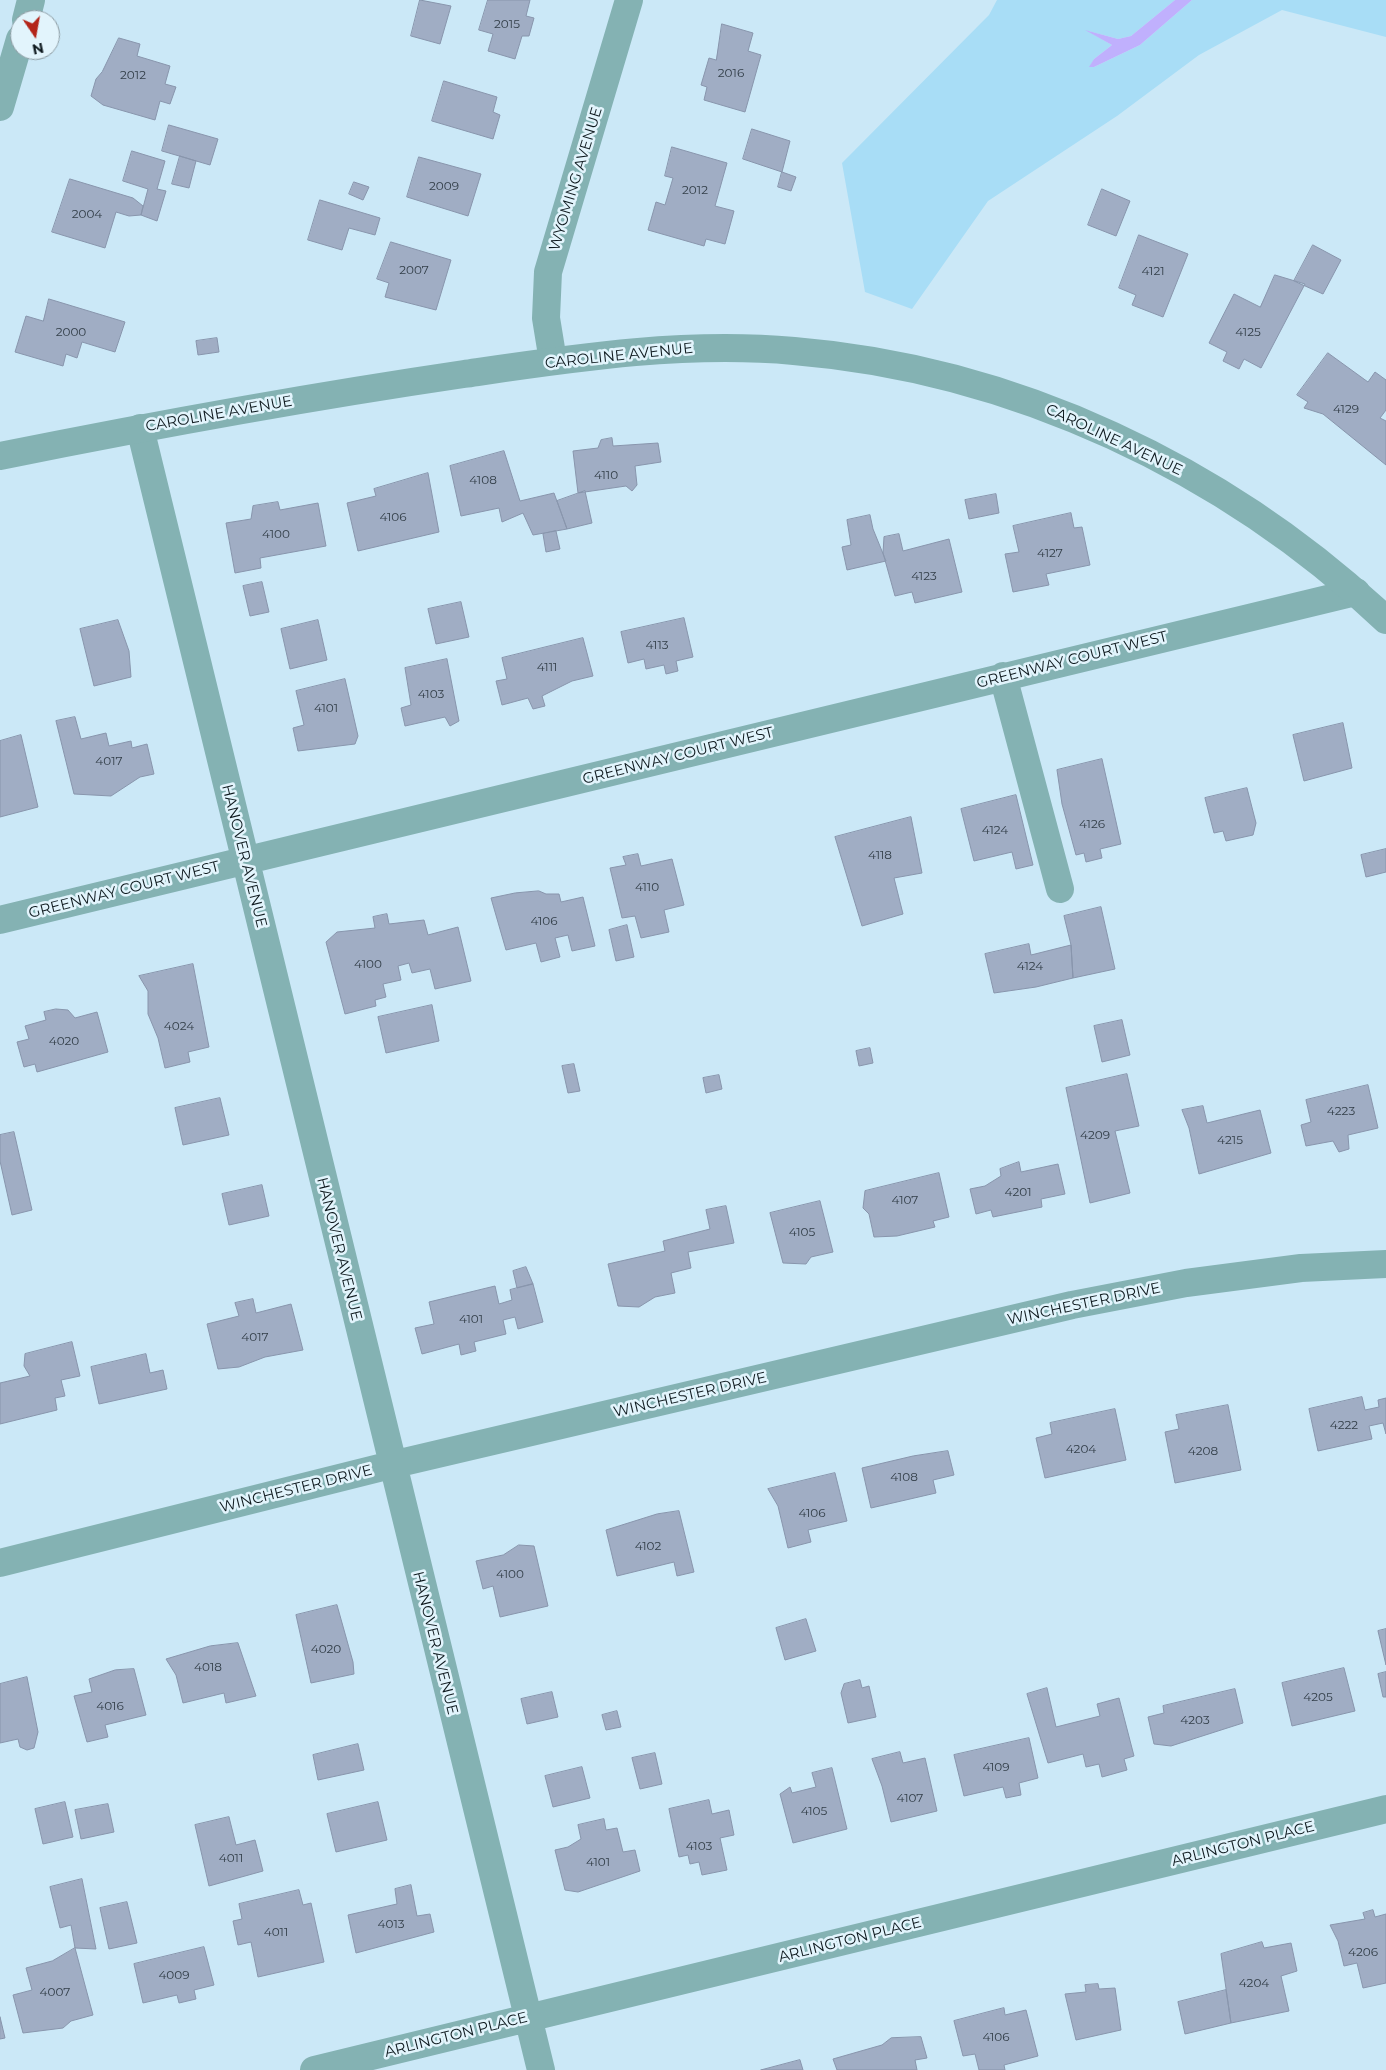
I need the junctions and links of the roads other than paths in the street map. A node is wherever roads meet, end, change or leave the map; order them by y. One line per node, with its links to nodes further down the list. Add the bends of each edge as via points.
1 (629, 0): 4 (street, WYOMING AVENUE, via 548,272 546,318)
2 (14, 60): 3 (street)
3 (0, 107)
4 (553, 361): 5 (street, CAROLINE AVENUE, via 362,389); 7 (street, CAROLINE AVENUE, via 706,347 794,350 881,362 950,377 1018,397 1084,422 1181,470 1260,518)
5 (140, 428): 6 (street, CAROLINE AVENUE); 10 (street, HANOVER AVENUE)
6 (0, 456)
7 (1356, 592): 8 (street, CAROLINE AVENUE); 9 (street, GREENWAY COURT WEST)
8 (1386, 620)
9 (1003, 676): 10 (street, GREENWAY COURT WEST); 11 (street)
10 (245, 861): 12 (street, GREENWAY COURT WEST); 14 (street, HANOVER AVENUE)
11 (1060, 889)
12 (0, 920)
13 (1386, 1264): 14 (street, WINCHESTER DRIVE, via 1301,1268 1186,1282 1072,1305)
14 (391, 1465): 15 (street, WINCHESTER DRIVE); 17 (street, HANOVER AVENUE)
15 (0, 1563)
16 (1386, 1810): 17 (street, ARLINGTON PLACE)
17 (528, 2018): 18 (street, ARLINGTON PLACE); 19 (street, HANOVER AVENUE)
18 (314, 2070)
19 (541, 2070)

